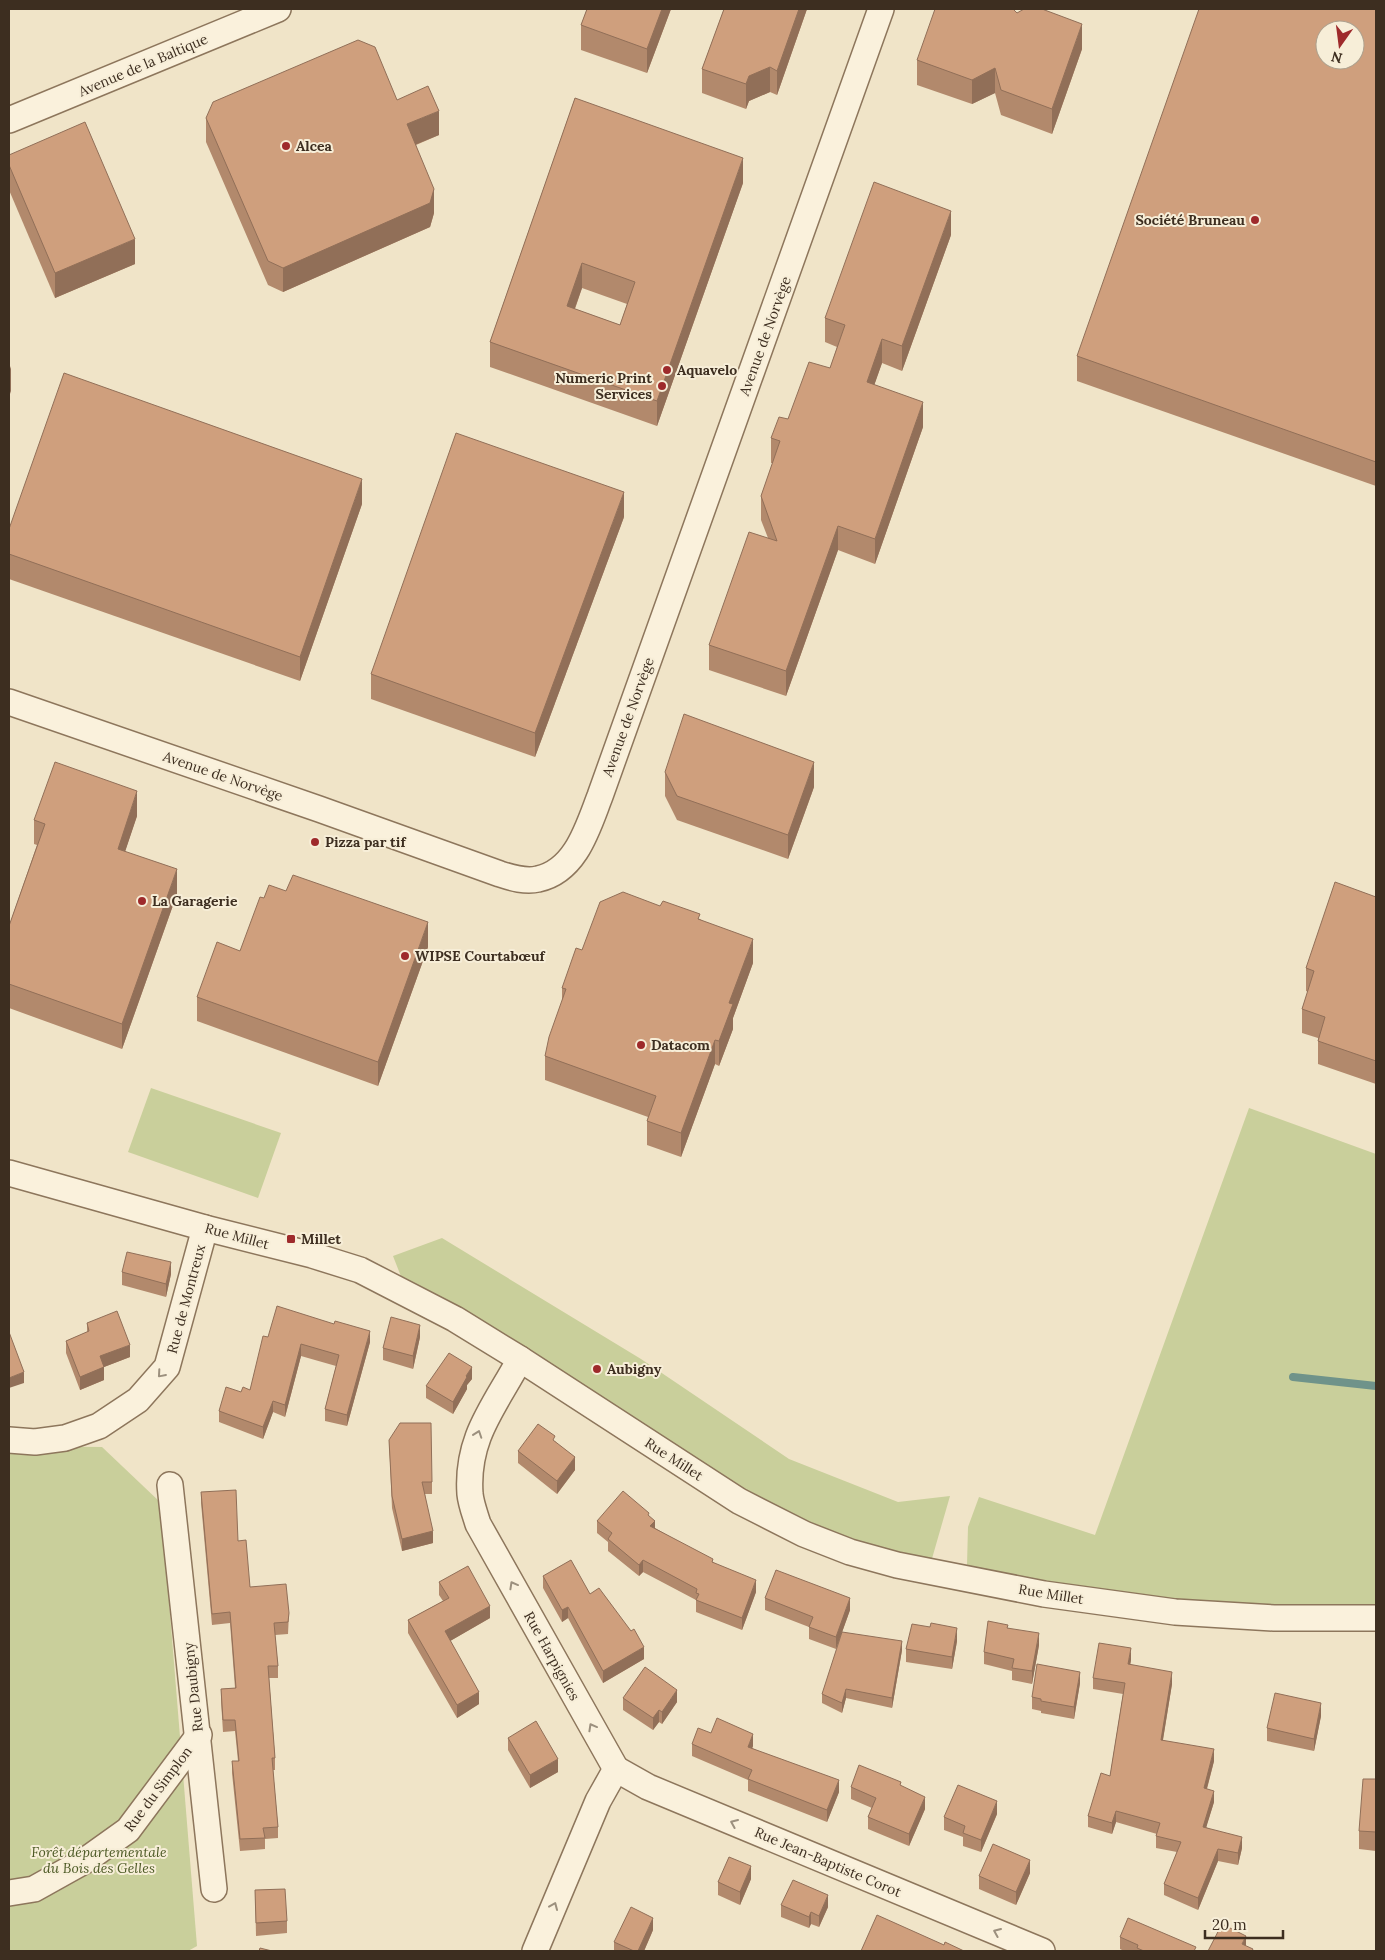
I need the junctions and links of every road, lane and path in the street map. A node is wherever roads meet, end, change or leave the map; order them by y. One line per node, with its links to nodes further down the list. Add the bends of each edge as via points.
1 (278, 9): 3 (street, Avenue de la Baltique)
2 (881, 9): 4 (street, Avenue de Norvège, via 600,796 585,836 568,862 540,879 516,879)
3 (9, 120)
4 (9, 702)
5 (9, 1173): 6 (street, Rue Millet)
6 (205, 1228): 7 (street, Rue Millet, via 360,1270 454,1319); 8 (street, Rue de Montreux, one-way to 8, via 167,1366 138,1400 99,1426 65,1438 34,1442)
7 (520, 1359): 10 (street, Rue Millet, via 739,1500 804,1534 850,1552 897,1565 1044,1594 1175,1612 1274,1618); 12 (street, Rue Harpignies, one-way to 7, via 478,1524 470,1496 471,1464 481,1426)
8 (9, 1440)
9 (170, 1486): 11 (street, Rue Daubigny)
10 (1376, 1618)
11 (198, 1735): 13 (street, Rue Daubigny); 14 (street, Rue du Simplon, via 128,1830 86,1860 34,1889)
12 (616, 1769): 15 (street, one-way to 12, via 598,1802); 16 (street, Rue Jean-Baptiste Corot, one-way to 12, via 648,1787)
13 (214, 1888)
14 (9, 1893)
15 (535, 1951)
16 (1042, 1951)

